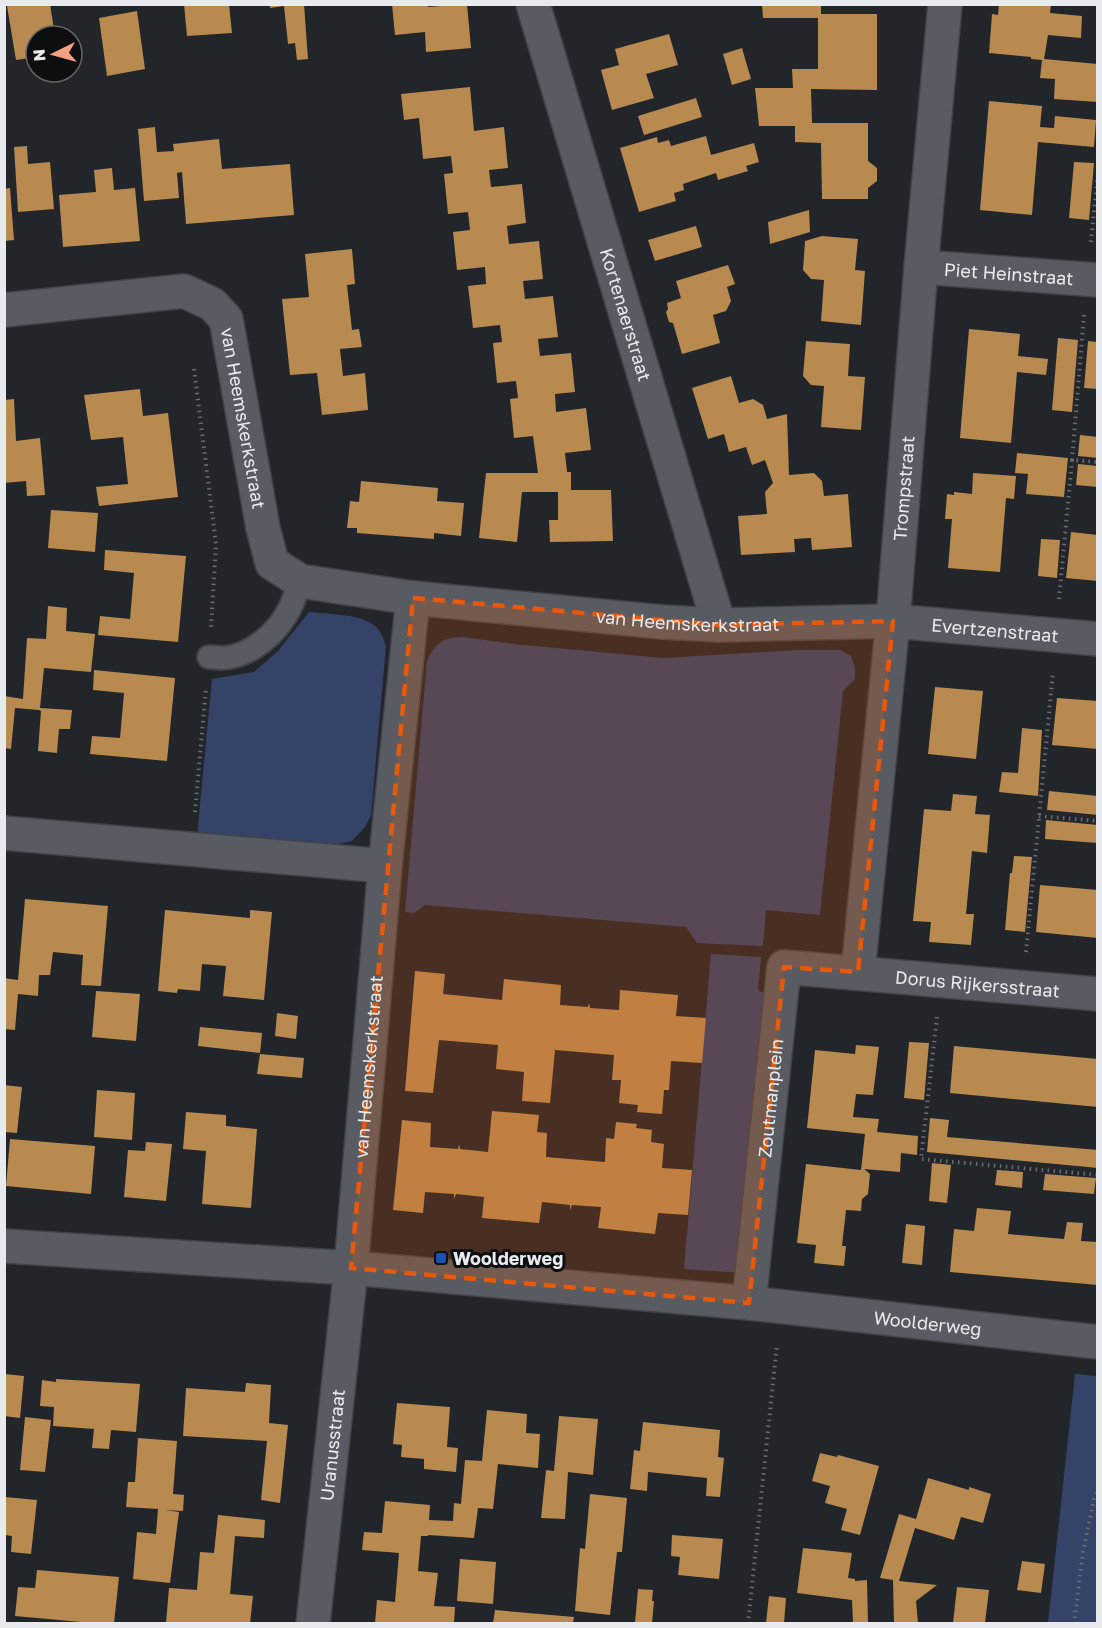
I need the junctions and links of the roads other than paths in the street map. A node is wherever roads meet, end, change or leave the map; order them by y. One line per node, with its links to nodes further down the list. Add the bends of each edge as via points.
1 (533, 4): 9 (street, Kortenaerstraat)
2 (945, 4): 3 (street, Trompstraat)
3 (921, 267): 4 (street, Piet Heinstraat); 8 (street, Trompstraat)
4 (1093, 280)
5 (4, 310): 6 (street, van Heemskerkstraat, via 184,291 212,304 226,319 272,563)
6 (300, 581): 7 (street, van Heemskerkstraat); 11 (lane, via 290,609 272,634 241,654)
7 (414, 598): 9 (street, van Heemskerkstraat); 13 (street, van Heemskerkstraat)
8 (892, 621): 9 (street, van Heemskerkstraat); 10 (street, Evertzenstraat); 14 (street, Trompstraat)
9 (718, 625)
10 (1098, 639)
11 (209, 657)
12 (4, 833): 13 (street)
13 (385, 866): 17 (street, van Heemskerkstraat)
14 (858, 972): 15 (street, Dorus Rijkersstraat); 18 (street, Zoutmanplein, via 784,967)
15 (1098, 994)
16 (4, 1246): 17 (street, Woolderweg)
17 (351, 1268): 18 (street, Woolderweg); 20 (street, Uranusstraat)
18 (748, 1303): 19 (street, Woolderweg)
19 (1098, 1342)
20 (313, 1623)

